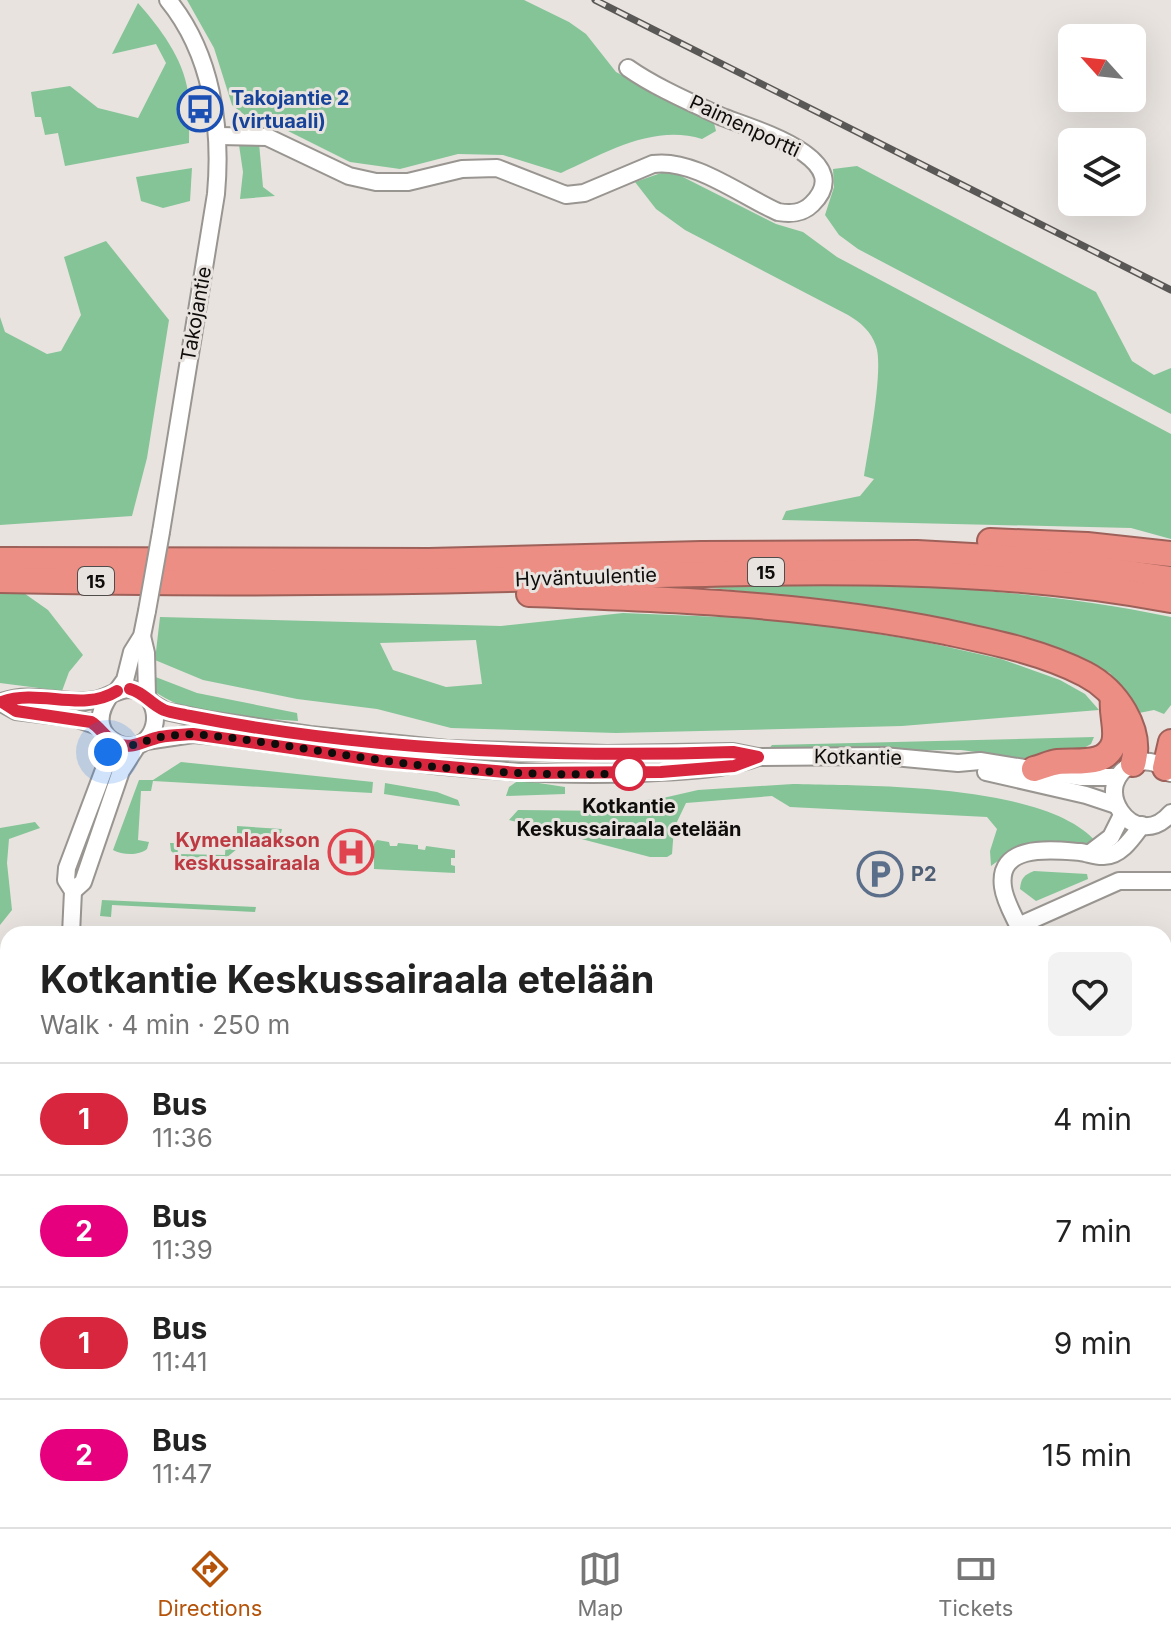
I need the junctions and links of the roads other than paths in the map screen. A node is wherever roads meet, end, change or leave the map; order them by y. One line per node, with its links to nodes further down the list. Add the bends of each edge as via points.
1 (168, 0): 3 (street, Takojantie, via 199,56)
2 (628, 68): 3 (street, Paimenportti, via 809,157 823,181 814,203 804,211 778,212 689,168 665,162 575,195 488,167 408,182 376,182 349,176 267,137)
3 (219, 136): 11 (street, Takojantie, bridge, via 216,194)
4 (827, 552): 5 (highway, via 969,540); 6 (highway, Hyväntuulentie / 15, via 429,561); 7 (highway, Hyväntuulentie / 15, via 969,554)
5 (1171, 554)
6 (0, 560)
7 (1171, 579)
8 (0, 580): 9 (highway, Hyväntuulentie / 15)
9 (359, 582): 10 (highway, Hyväntuulentie / 15, via 856,571 1026,579); 13 (highway, via 668,598 874,619 1005,645 1078,671)
10 (1171, 600)
11 (142, 636): 12 (street, Takojantie, via 125,680); 14 (street, Takojantie)
12 (113, 693): 14 (street, via 130,689); 15 (street, via 94,700 18,696); 16 (street, via 102,707)
13 (1114, 697): 21 (highway, via 1114,743 1108,753 1097,760); 22 (highway, via 1132,728 1136,754)
14 (150, 700): 18 (street, via 154,728); 19 (street, Kotkantie, via 165,711 209,720 394,744 521,753 733,752)
15 (1, 702): 16 (street, via 16,711 75,718)
16 (104, 732): 18 (street, via 116,744); 29 (street, via 105,767 67,868)
17 (1171, 742): 23 (highway)
18 (141, 743): 19 (street, Kotkantie, via 193,734 382,761 517,773 661,772 734,766); 29 (street, via 121,771 83,882)
19 (758, 757): 20 (street, Kotkantie, via 883,756)
20 (958, 763): 21 (street, Kotkantie); 24 (street, Kotkantie, via 1086,795)
21 (1034, 769): 22 (street, Kotkantie, via 1081,777)
22 (1126, 770): 23 (street, Kotkantie, via 1150,761); 24 (street, via 1114,796)
23 (1168, 771)
24 (1119, 810): 26 (street, Kotkantie); 27 (street, via 1111,837)
25 (1170, 816): 26 (street)
26 (1142, 825): 27 (street, via 1115,854)
27 (1090, 853): 31 (street, via 1038,849 1007,865 1003,891)
28 (1171, 881): 32 (street, via 1119,881)
29 (73, 891): 30 (street)
30 (71, 926)
31 (1018, 926)
32 (1028, 926)

